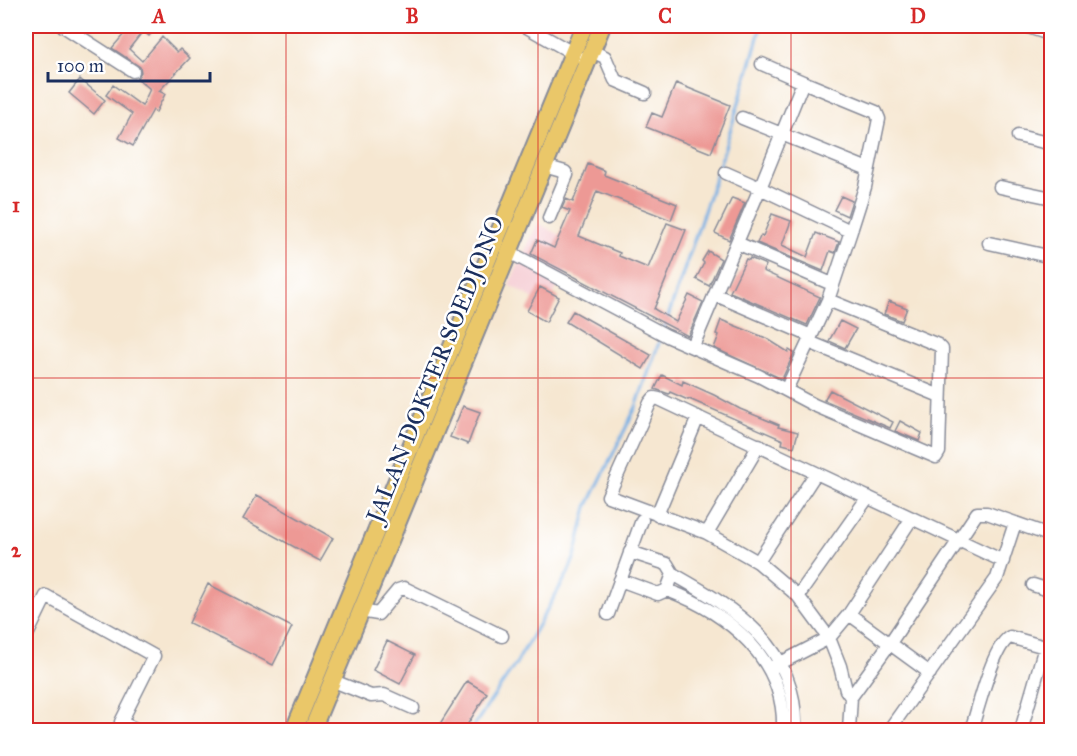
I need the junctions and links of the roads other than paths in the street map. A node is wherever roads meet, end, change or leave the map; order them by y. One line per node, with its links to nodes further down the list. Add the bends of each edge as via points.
1 (63, 26): 10 (street)
2 (525, 26): 7 (street)
3 (584, 26): 7 (highway, JALAN DOKTER SOEDJONO)
4 (602, 26): 8 (highway, JALAN DOKTER SOEDJONO)
5 (1025, 26): 6 (street)
6 (1052, 35)
7 (569, 51): 8 (street); 36 (highway, JALAN DOKTER SOEDJONO)
8 (589, 56): 12 (street, via 605,57 615,80); 17 (highway, JALAN DOKTER SOEDJONO)
9 (762, 64): 11 (street)
10 (133, 71)
11 (802, 82): 14 (street); 18 (street, via 876,112 879,118)
12 (645, 93)
13 (742, 118): 14 (street)
14 (782, 135): 18 (street); 20 (street)
15 (1018, 136): 16 (street)
16 (1052, 144)
17 (544, 166): 23 (street, via 567,175); 27 (highway, JALAN DOKTER SOEDJONO)
18 (868, 169): 24 (street)
19 (726, 173): 20 (street)
20 (760, 188): 24 (street); 25 (street)
21 (1000, 188): 22 (street)
22 (1052, 198)
23 (549, 218)
24 (850, 231): 29 (street)
25 (737, 243): 29 (street); 30 (street)
26 (989, 243): 28 (street)
27 (509, 252): 33 (street); 36 (highway, JALAN DOKTER SOEDJONO)
28 (1052, 256)
29 (832, 284): 31 (street)
30 (716, 295): 32 (street); 33 (street)
31 (828, 300): 32 (street); 35 (street, via 938,345 942,351)
32 (810, 339): 34 (street); 35 (street)
33 (693, 346): 34 (street)
34 (786, 390): 35 (street, via 935,457 939,452)
35 (940, 396)
36 (435, 410): 38 (highway, JALAN DOKTER SOEDJONO)
37 (698, 417): 39 (street); 42 (street); 42 (street, via 654,398 609,492 611,498)
38 (425, 435): 58 (highway, JALAN DOKTER SOEDJONO); 69 (highway, JALAN DOKTER SOEDJONO)
39 (759, 445): 40 (street); 46 (street)
40 (816, 473): 41 (street); 51 (street)
41 (868, 497): 43 (street); 57 (street)
42 (657, 515): 46 (street)
43 (912, 518): 48 (street); 60 (street)
44 (642, 520): 49 (street)
45 (1015, 523): 47 (street); 48 (street, via 977,513); 50 (street)
46 (707, 533): 51 (street)
47 (1052, 536)
48 (957, 540): 50 (street); 64 (street)
49 (630, 552): 52 (street, via 667,564); 53 (street)
50 (1003, 561): 68 (street, via 997,578)
51 (758, 562): 57 (street)
52 (673, 574): 55 (street); 66 (street, via 728,606 753,627)
53 (620, 580): 55 (street, via 658,594); 59 (street)
54 (1033, 585): 56 (street)
55 (668, 590): 67 (street, via 722,617 746,637)
56 (1052, 591)
57 (798, 596): 63 (street)
58 (360, 611): 61 (street, via 378,614 404,588); 69 (highway, JALAN DOKTER SOEDJONO)
59 (608, 614)
60 (849, 614): 63 (street); 64 (street)
61 (502, 636)
62 (26, 637): 72 (street, via 46,596 154,656)
63 (829, 638): 66 (street); 70 (street)
64 (890, 644): 68 (street); 70 (street)
65 (1048, 648): 80 (street, via 1006,638 997,650); 81 (street)
66 (781, 663): 67 (street); 77 (street, via 790,689)
67 (769, 669): 76 (street, via 778,693)
68 (930, 673): 79 (street)
69 (324, 679): 71 (street, via 371,696 384,695); 74 (highway, JALAN DOKTER SOEDJONO); 75 (highway, JALAN DOKTER SOEDJONO)
70 (851, 697): 78 (street)
71 (413, 708)
72 (119, 726): 73 (street)
73 (137, 730)
74 (294, 730)
75 (312, 730)
76 (783, 730)
77 (795, 730)
78 (849, 730)
79 (888, 730)
80 (971, 730)
81 (1021, 730)

